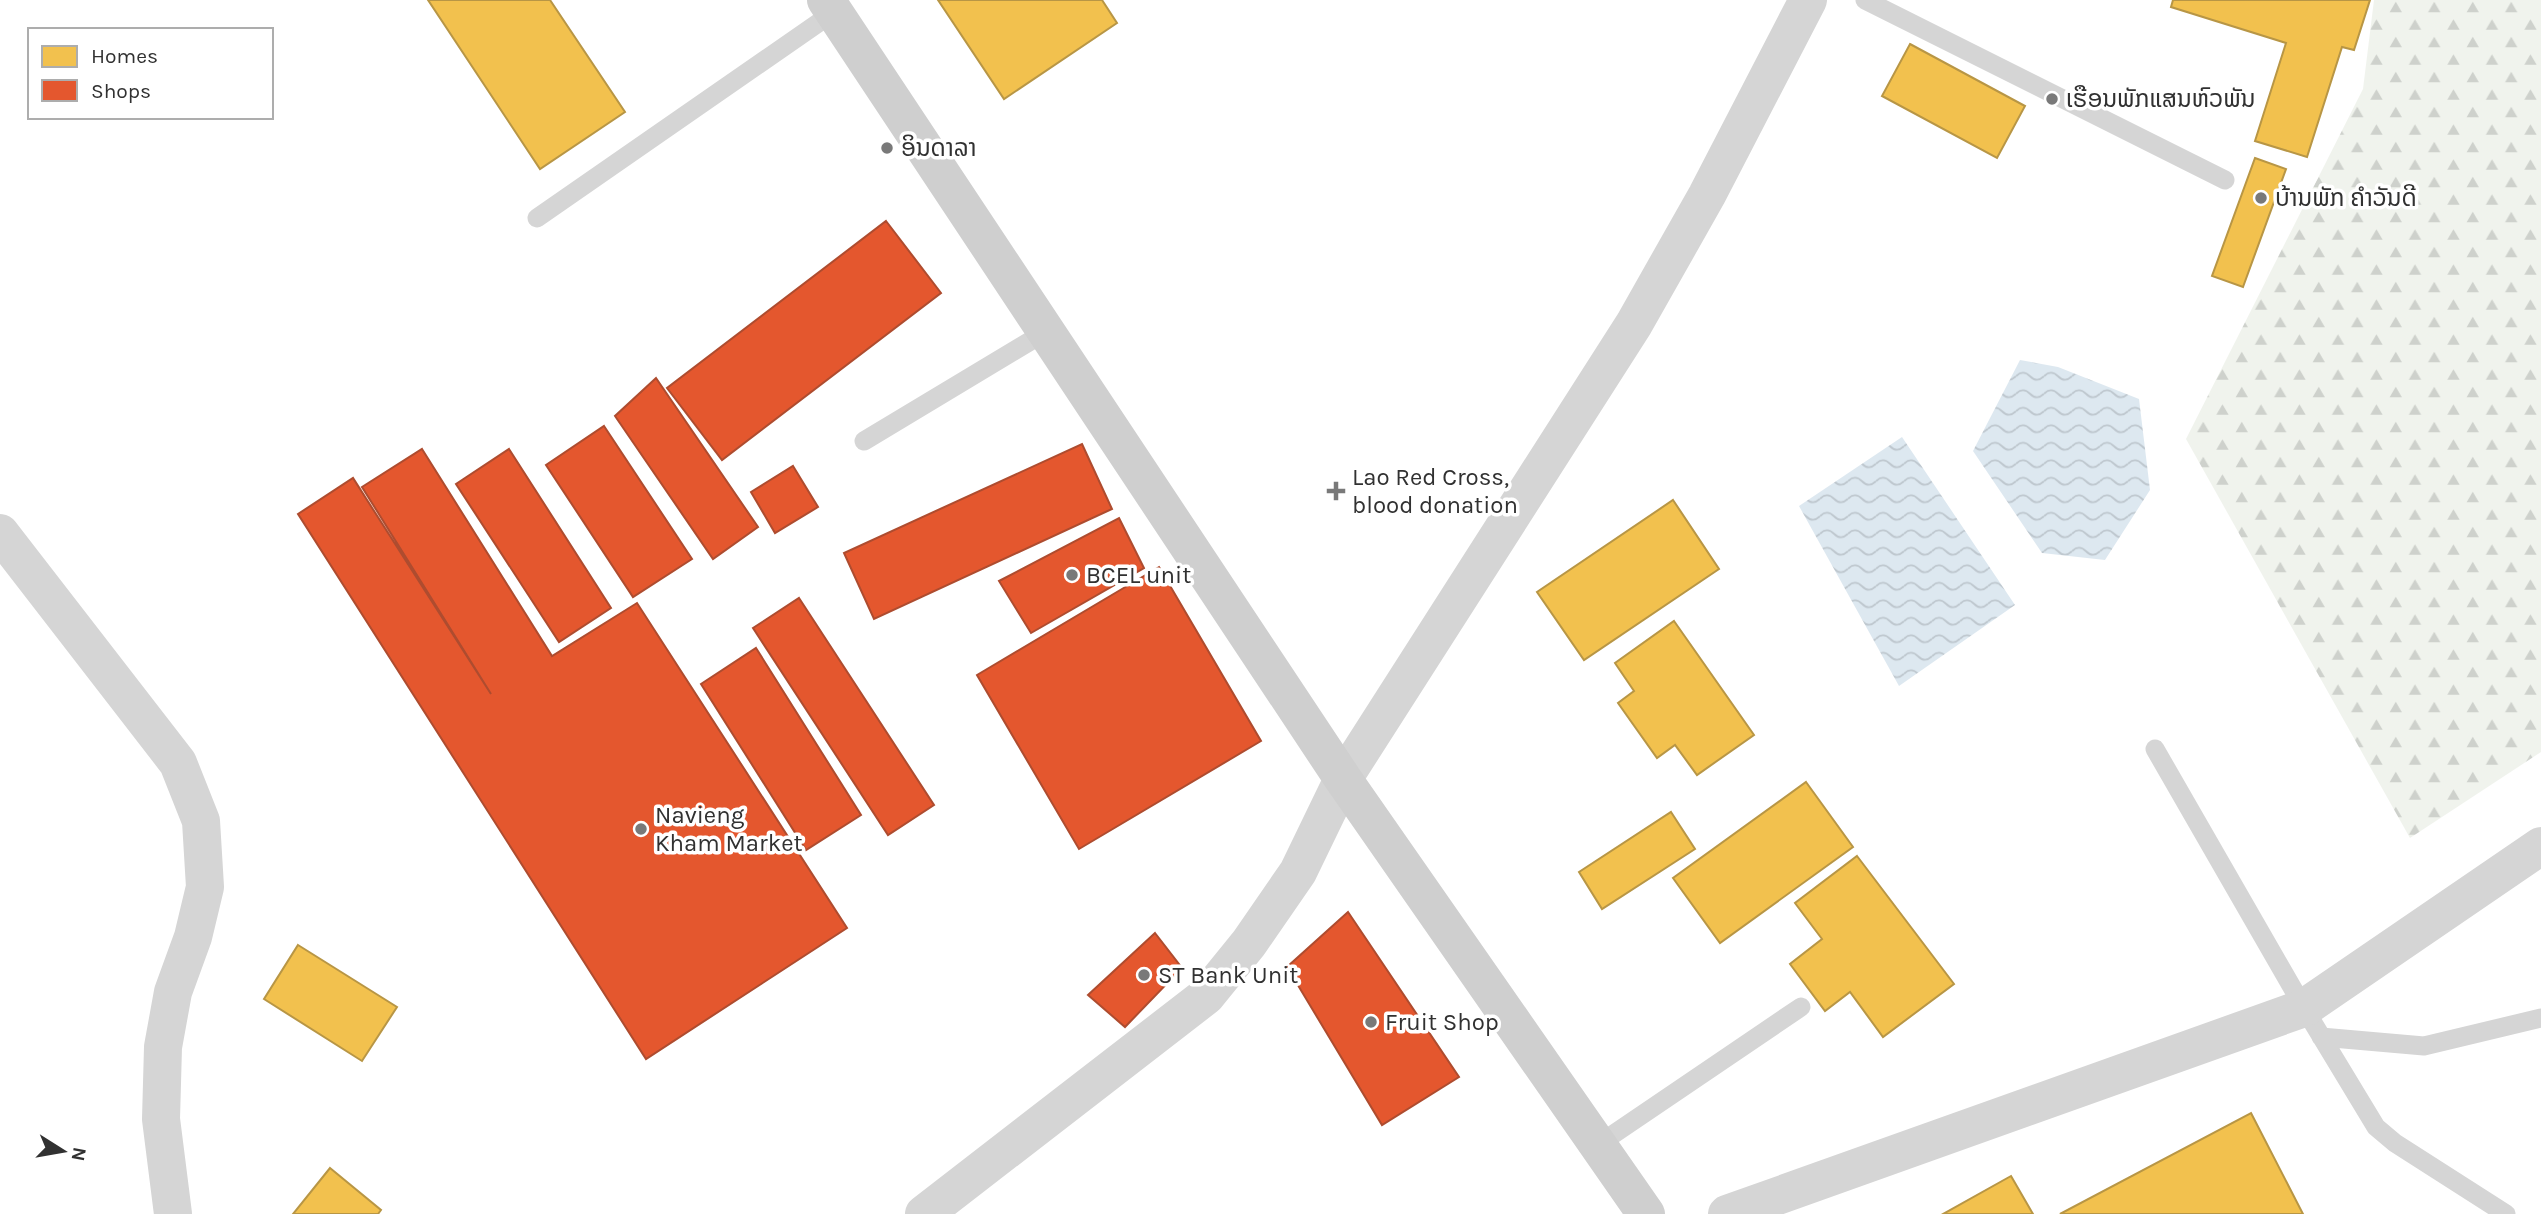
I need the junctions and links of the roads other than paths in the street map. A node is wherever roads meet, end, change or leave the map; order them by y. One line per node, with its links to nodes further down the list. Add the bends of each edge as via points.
1 (1808, 0): 10 (street, via 1634,324)
2 (1865, 0): 4 (lane)
3 (830, 6): 5 (lane); 6 (main road)
4 (2225, 180)
5 (537, 218)
6 (1047, 331): 7 (lane); 10 (main road)
7 (864, 441)
8 (0, 533): 16 (street, via 178,764 201,821 205,887 173,992 163,1047 161,1119)
9 (2155, 749): 14 (lane)
10 (1343, 779): 15 (main road); 17 (street, via 1298,872 1206,996)
11 (2541, 846): 14 (street)
12 (1801, 1007): 15 (lane)
13 (2541, 1018): 14 (lane, via 2424,1046)
14 (2313, 1023): 19 (street); 20 (lane, via 2376,1127)
15 (1599, 1144): 18 (main road)
16 (173, 1214)
17 (924, 1214)
18 (1646, 1214)
19 (1727, 1214)
20 (2507, 1214)

